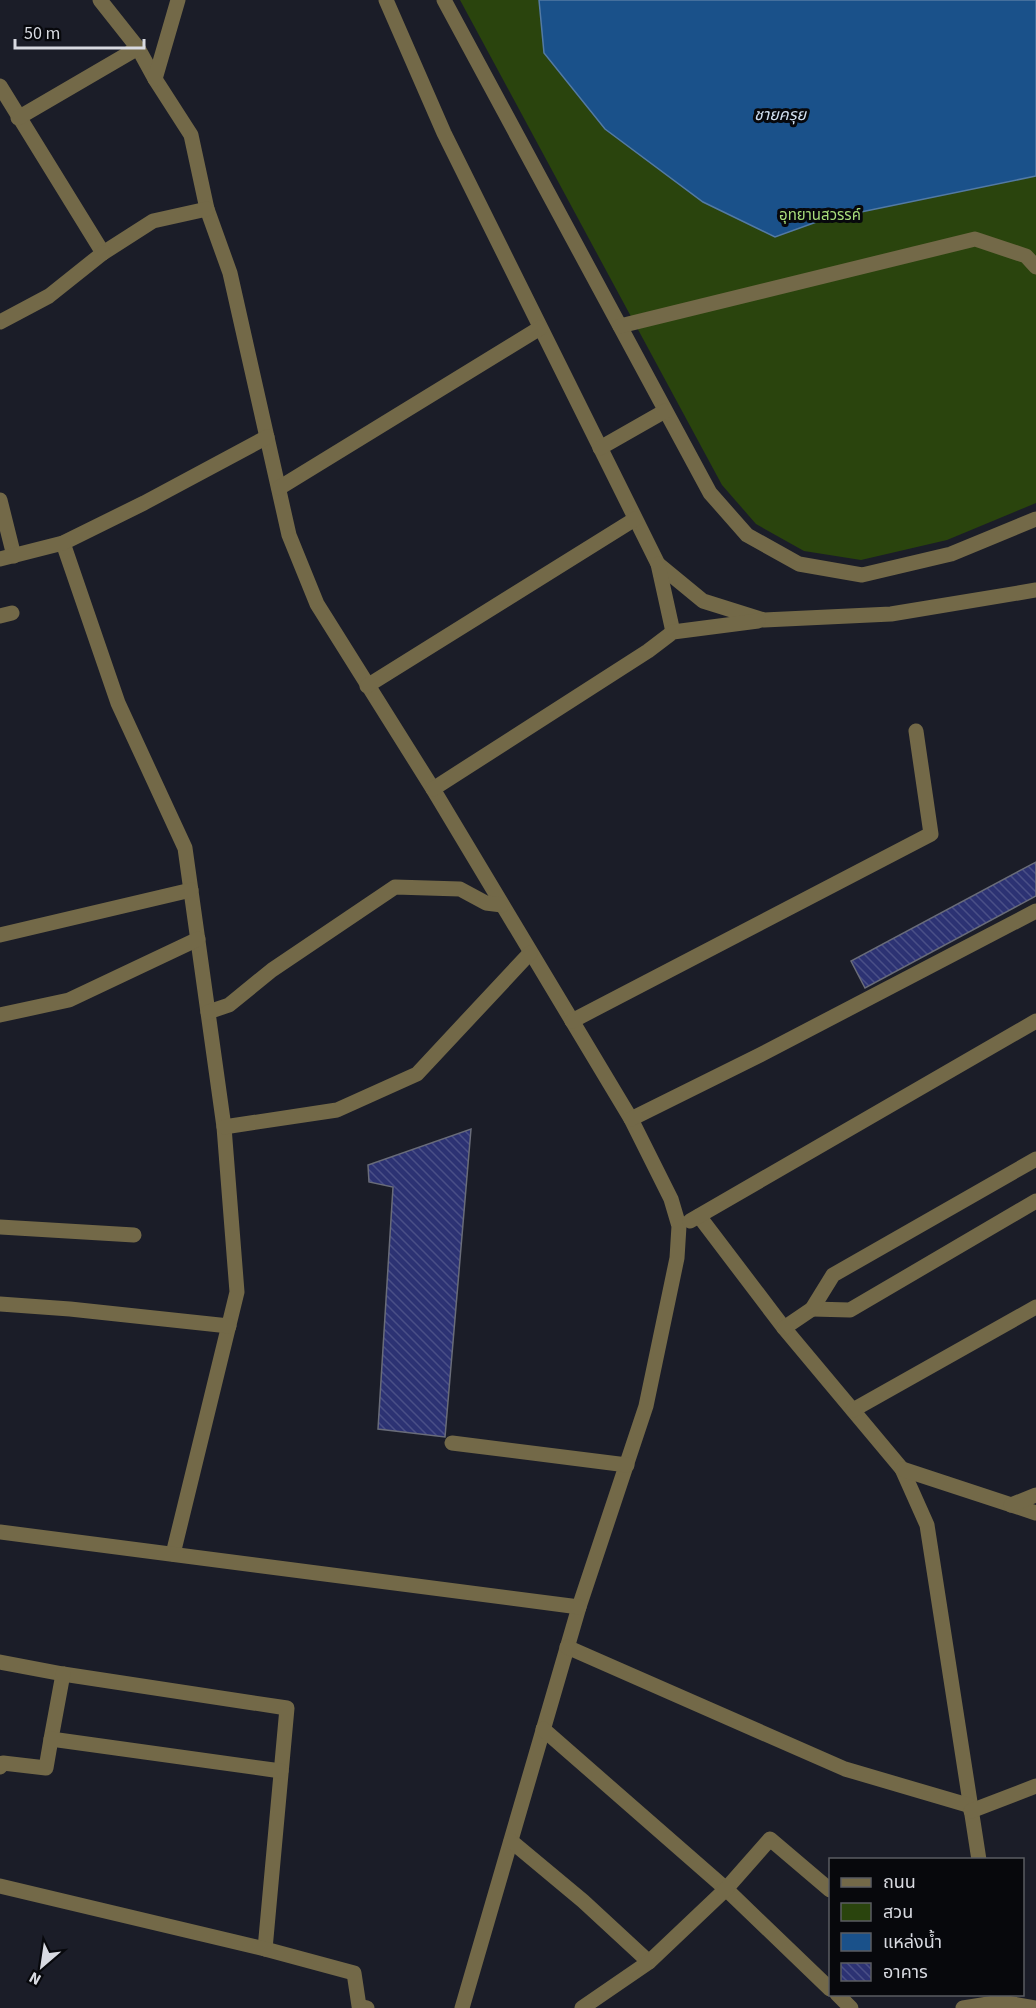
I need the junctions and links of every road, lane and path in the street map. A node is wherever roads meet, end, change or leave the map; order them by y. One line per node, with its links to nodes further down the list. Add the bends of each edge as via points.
1 (100, 0): 5 (street)
2 (178, 0): 6 (street)
3 (386, 0): 14 (street, via 444,133)
4 (444, 0): 13 (street)
5 (138, 48): 6 (street); 8 (street)
6 (155, 79): 9 (street, via 191,135)
7 (0, 86): 8 (street)
8 (18, 118): 10 (street)
9 (207, 209): 10 (street, via 153,221); 16 (street, via 230,273)
10 (103, 254): 12 (street, via 49,296)
11 (1036, 267): 13 (street, via 1026,256 975,239)
12 (0, 322)
13 (620, 326): 15 (street)
14 (540, 328): 17 (street); 18 (street)
15 (665, 411): 17 (street); 21 (street, via 710,493 747,536 799,564 862,575 951,554)
16 (267, 437): 18 (street); 22 (street)
17 (600, 448): 20 (street)
18 (279, 488): 28 (street, via 289,535 317,604)
19 (0, 500): 23 (street)
20 (635, 519): 24 (street); 28 (street)
21 (1036, 519)
22 (63, 543): 23 (street); 31 (street, via 118,703 185,848)
23 (7, 558)
24 (657, 564): 26 (street, via 703,601); 27 (street)
25 (1036, 590): 26 (street, via 891,614)
26 (764, 620): 27 (street)
27 (673, 632): 30 (street)
28 (367, 686): 30 (street)
29 (916, 731): 39 (street, via 932,834)
30 (433, 789): 32 (street)
31 (191, 890): 34 (street); 35 (street)
32 (502, 905): 36 (street); 37 (street, via 454,888 395,887 272,970 229,1005)
33 (1036, 911): 41 (street)
34 (0, 935)
35 (198, 939): 37 (street); 38 (street, via 69,1000)
36 (530, 953): 39 (street); 42 (street, via 417,1074 337,1110)
37 (208, 1012): 42 (street)
38 (0, 1015)
39 (572, 1021): 41 (street)
40 (1036, 1022): 45 (street)
41 (631, 1119): 46 (street, via 671,1199)
42 (224, 1127): 52 (street, via 237,1292)
43 (1036, 1159): 51 (street, via 833,1275)
44 (1036, 1202): 51 (street, via 850,1310)
45 (699, 1216): 46 (street); 53 (street)
46 (679, 1226): 56 (street, via 677,1258 646,1406)
47 (0, 1227): 48 (street)
48 (134, 1235)
49 (0, 1304): 52 (street)
50 (1036, 1307): 54 (street)
51 (812, 1309): 53 (street)
52 (229, 1326): 62 (street)
53 (784, 1328): 54 (street)
54 (853, 1410): 57 (street)
55 (452, 1443): 56 (street)
56 (627, 1465): 63 (street)
57 (902, 1469): 59 (street); 72 (street, via 927,1525)
58 (1036, 1495): 59 (street)
59 (1011, 1505): 60 (street)
60 (1036, 1513)
61 (0, 1532): 62 (street)
62 (173, 1554): 63 (street)
63 (579, 1606): 64 (street)
64 (567, 1647): 67 (street); 72 (street, via 845,1769)
65 (0, 1662): 66 (street)
66 (63, 1674): 68 (street); 70 (street, via 283,1706 288,1710)
67 (543, 1729): 73 (street); 77 (street)
68 (51, 1738): 69 (street, via 46,1768 3,1763); 70 (street)
69 (0, 1767)
70 (281, 1771): 78 (street)
71 (1036, 1786): 72 (street)
72 (971, 1809): 74 (street)
73 (511, 1841): 79 (street); 84 (street)
74 (979, 1858)
75 (0, 1886): 78 (street)
76 (829, 1888): 77 (street, via 770,1839)
77 (726, 1889): 79 (street); 80 (street)
78 (265, 1949): 83 (street, via 354,1973 359,2006)
79 (650, 1962): 85 (street)
80 (829, 1987)
81 (838, 1996): 86 (street)
82 (1001, 1998): 87 (street); 88 (street)
83 (367, 2008)
84 (462, 2008)
85 (582, 2008)
86 (851, 2008)
87 (963, 2008)
88 (1036, 2008)

